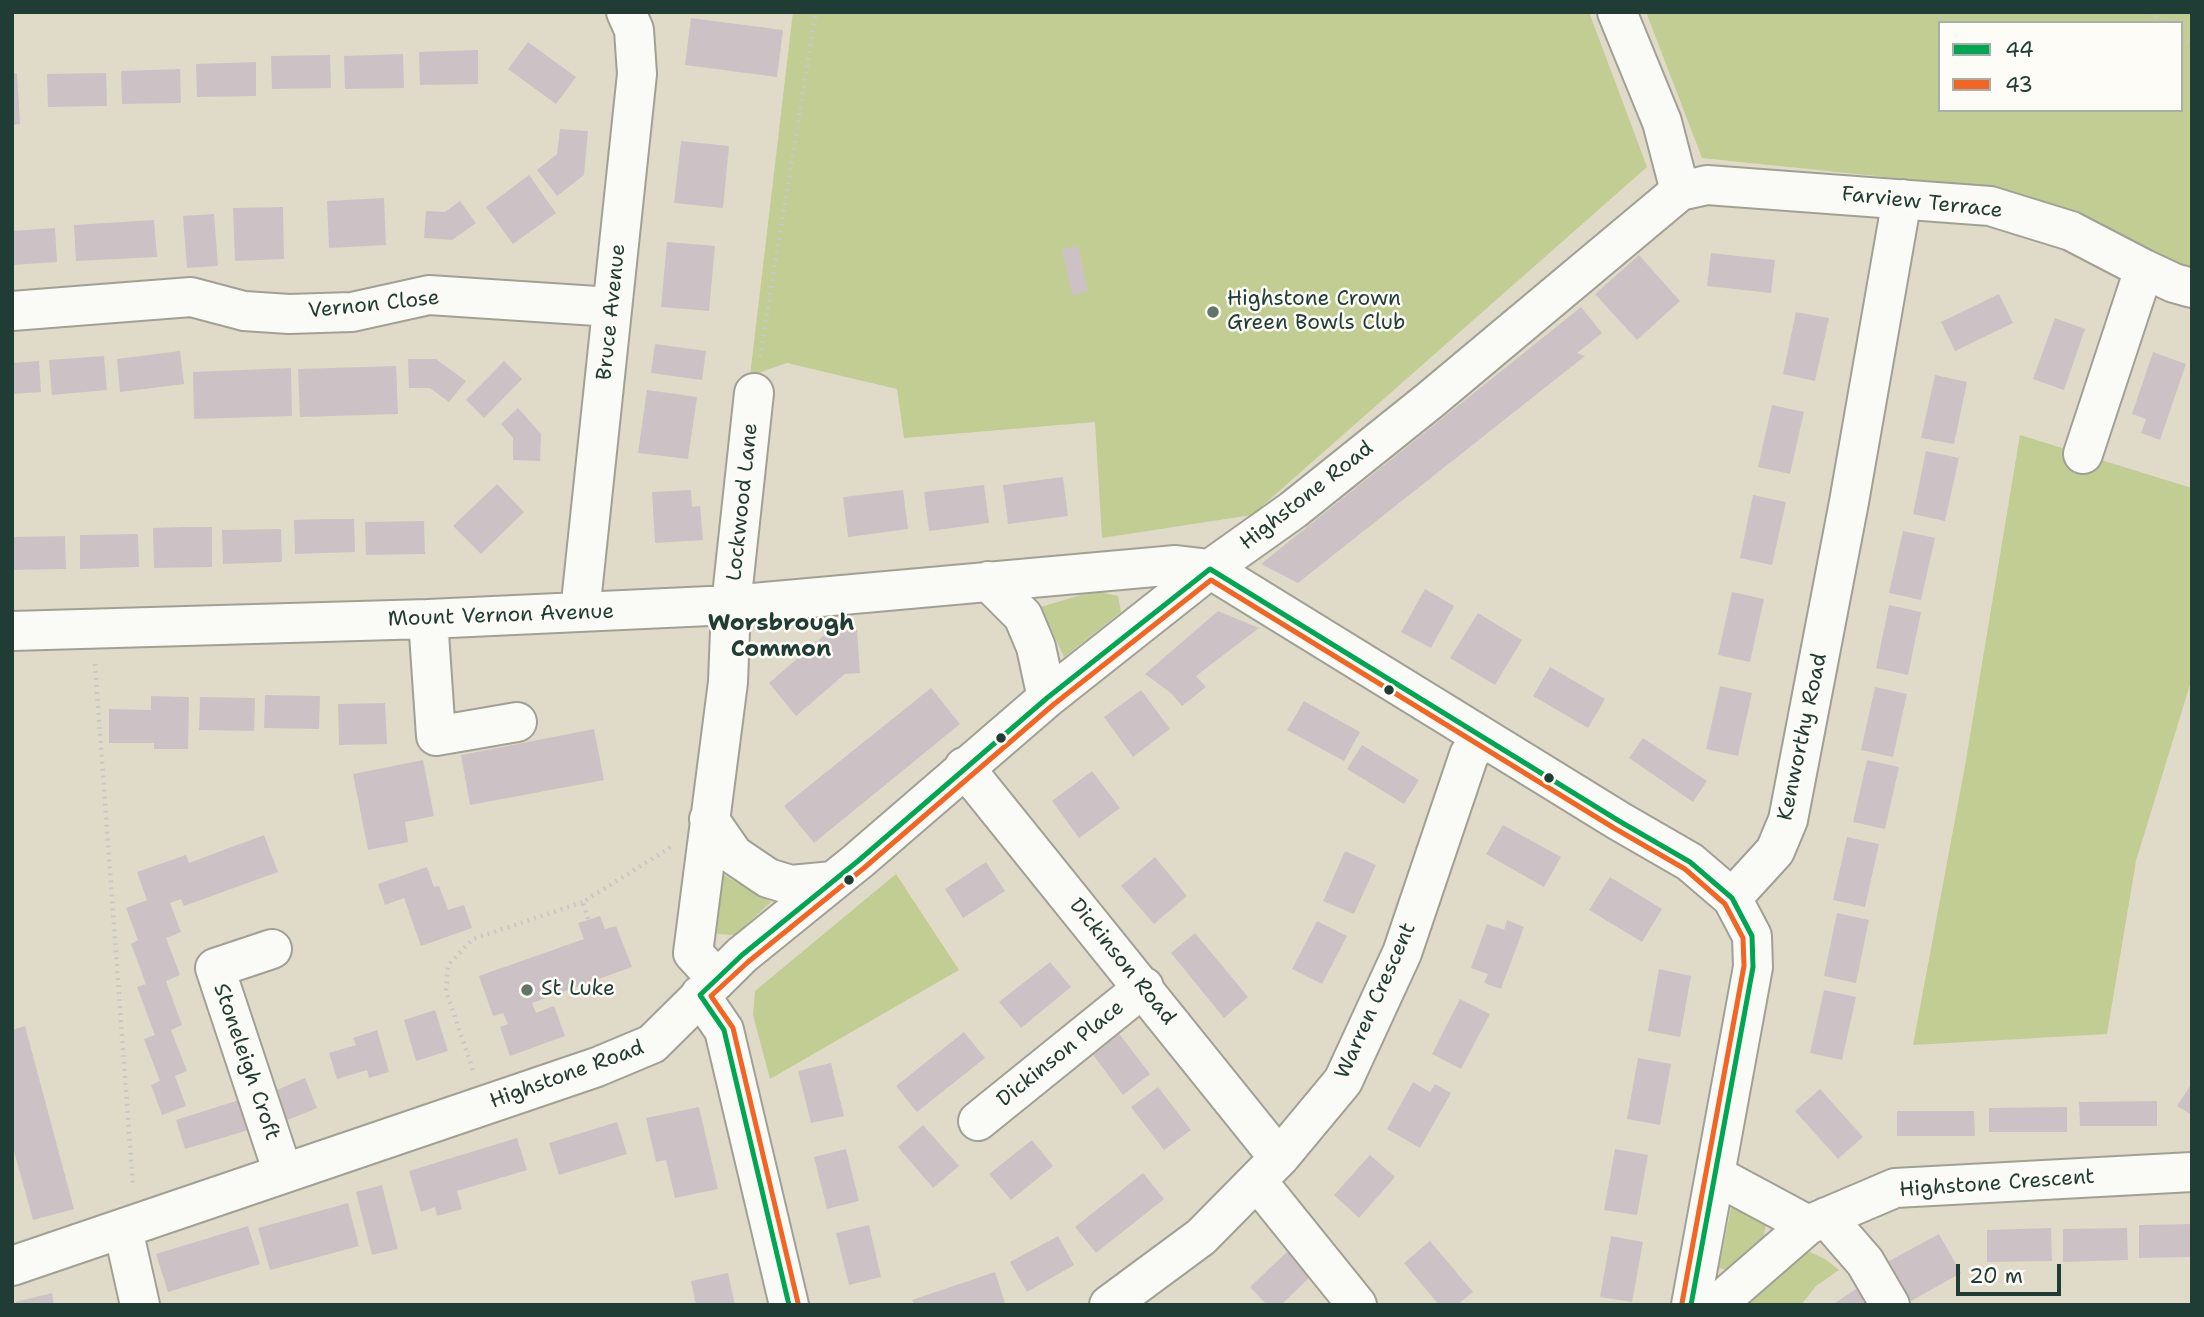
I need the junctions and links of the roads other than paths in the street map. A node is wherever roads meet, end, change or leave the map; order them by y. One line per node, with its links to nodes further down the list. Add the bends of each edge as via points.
1 (626, 12): 7 (street, Bruce Avenue, via 634,30 637,74)
2 (1617, 12): 3 (street, via 1662,122)
3 (1680, 191): 4 (street, Farview Terrace, via 1707,184); 11 (street, Highstone Road, via 1429,401 1293,510)
4 (1902, 199): 5 (street, Farview Terrace, via 1990,206 2071,231); 23 (street, Kenworthy Road, via 1788,820 1774,851)
5 (2144, 270): 6 (street, Farview Terrace); 10 (street)
6 (2192, 288)
7 (612, 307): 8 (street, Vernon Close, via 429,295 352,312 244,311 191,297); 14 (street, Bruce Avenue)
8 (12, 311)
9 (754, 393): 13 (street, Lockwood Lane)
10 (2083, 453)
11 (1210, 569): 12 (street, Mount Vernon Avenue, via 1175,565); 17 (street, Highstone Road); 19 (street)
12 (988, 581): 13 (street, Mount Vernon Avenue); 17 (street, via 1023,616 1036,647)
13 (731, 605): 14 (street, Mount Vernon Avenue); 21 (street, Lockwood Lane, via 728,682)
14 (580, 612): 15 (street, Mount Vernon Avenue)
15 (428, 620): 16 (street, Mount Vernon Avenue); 18 (street, via 436,736)
16 (12, 631)
17 (1047, 698): 20 (street, Highstone Road)
18 (517, 723)
19 (1483, 737): 23 (street, via 1690,862); 28 (street, Warren Crescent, via 1469,755 1402,953 1343,1081)
20 (964, 767): 22 (street, Highstone Road); 26 (street, Dickinson Road)
21 (707, 833): 22 (street, via 768,878 791,885); 25 (street, Lockwood Lane, via 693,953)
22 (833, 881): 25 (street, Highstone Road)
23 (1732, 898): 31 (street, via 1752,936 1753,967)
24 (272, 949): 30 (street, Stoneleigh Croft, via 215,968)
25 (708, 987): 30 (street, Highstone Road, via 652,1044 597,1067); 36 (street, Lockwood Lane, via 724,1030)
26 (1144, 987): 27 (street, Dickinson Place); 28 (street, Dickinson Road)
27 (978, 1121)
28 (1268, 1169): 37 (street, Warren Crescent, via 1201,1237); 38 (street, Dickinson Road)
29 (2192, 1172): 32 (street, Highstone Crescent, via 1895,1188)
30 (283, 1173): 33 (street, Highstone Road)
31 (1715, 1175): 32 (street); 39 (street)
32 (1817, 1221): 40 (street, Highstone Crescent); 41 (street, via 1865,1262)
33 (129, 1226): 34 (street, Highstone Road); 35 (street)
34 (12, 1266)
35 (140, 1305)
36 (789, 1305)
37 (1109, 1305)
38 (1357, 1305)
39 (1691, 1305)
40 (1716, 1305)
41 (1890, 1305)

